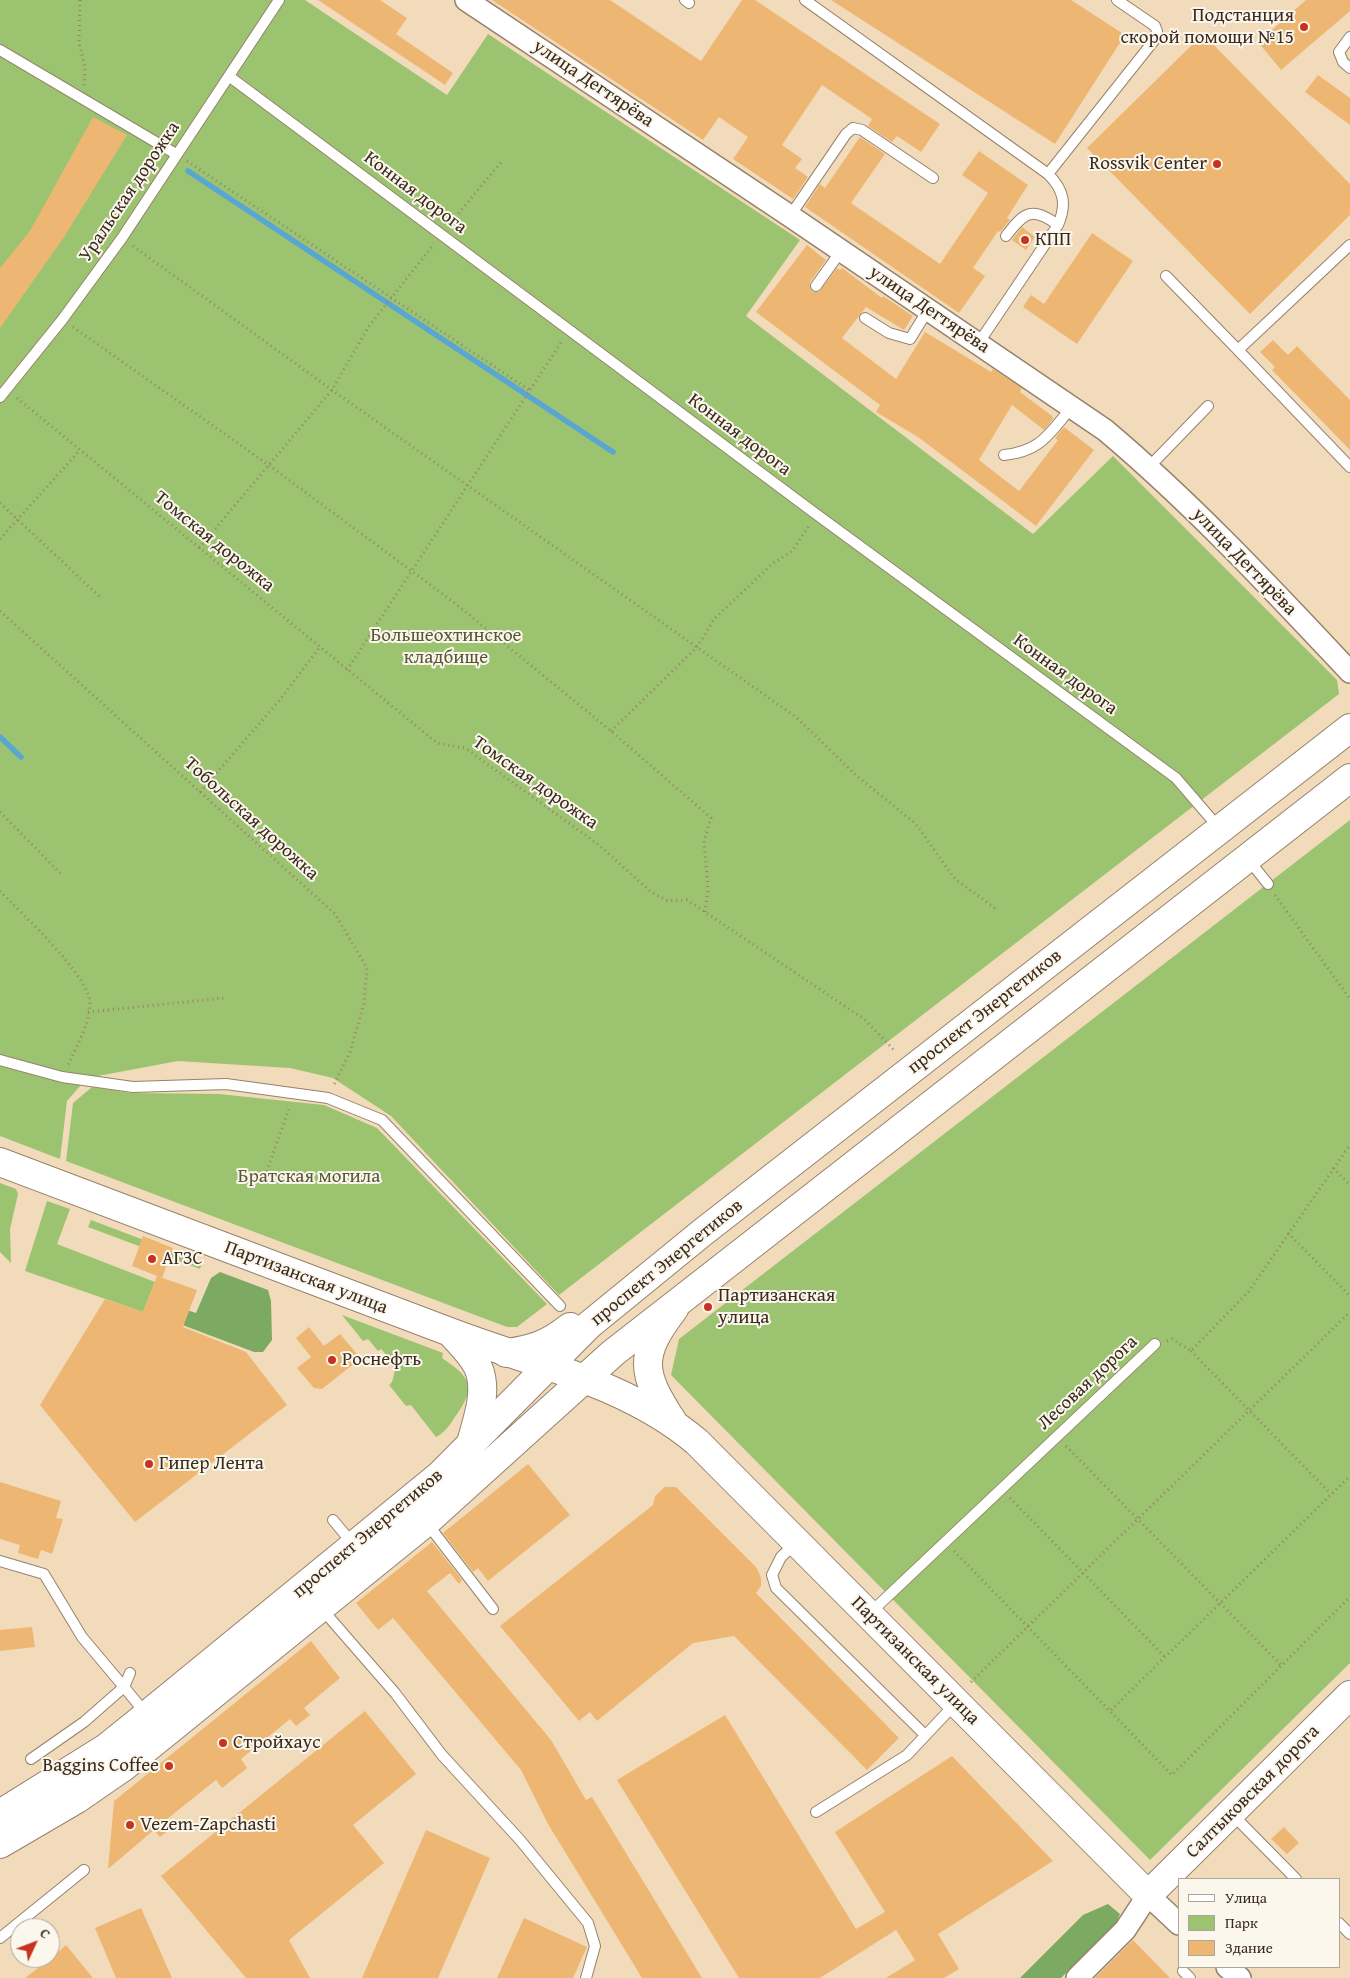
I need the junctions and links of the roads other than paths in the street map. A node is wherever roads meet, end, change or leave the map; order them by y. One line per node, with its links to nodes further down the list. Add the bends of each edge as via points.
1 (279, 0): 8 (lane, Уральская дорожка)
2 (466, 0): 12 (street, улица Дегтярёва)
3 (805, 0): 10 (lane)
4 (1117, 0): 10 (lane, via 1155,26 1156,38)
5 (1350, 38): 7 (lane, via 1339,52)
6 (0, 50): 9 (lane)
7 (1350, 68)
8 (230, 77): 9 (lane, Уральская дорожка); 32 (lane, Конная дорога, via 1176,778)
9 (176, 154): 23 (lane, Уральская дорожка, via 122,238)
10 (1048, 174): 13 (lane, via 1056,182 1065,202)
11 (933, 178): 12 (lane, via 862,130 853,128)
12 (790, 216): 16 (street, улица Дегтярёва)
13 (1058, 225): 14 (lane, via 1044,215 1030,213 1020,218); 21 (lane)
14 (1006, 236)
15 (1350, 245): 22 (lane)
16 (842, 251): 18 (lane); 19 (street, улица Дегтярёва)
17 (1166, 276): 22 (lane)
18 (816, 286)
19 (928, 310): 20 (lane, via 910,339 889,334); 21 (street, улица Дегтярёва)
20 (865, 318)
21 (978, 344): 25 (street, улица Дегтярёва)
22 (1238, 350): 28 (lane)
23 (3, 393)
24 (1208, 406): 27 (lane)
25 (1072, 408): 26 (lane, via 1039,445); 27 (street, улица Дегтярёва, via 1105,430)
26 (1004, 455)
27 (1148, 467): 29 (street, улица Дегтярёва, via 1198,512)
28 (1350, 467)
29 (1347, 663)
30 (1350, 728): 32 (main road, проспект Энергетиков)
31 (1350, 778): 33 (main road, проспект Энергетиков)
32 (1220, 829): 37 (main road, проспект Энергетиков)
33 (1248, 858): 34 (lane); 39 (main road, проспект Энергетиков)
34 (1268, 884)
35 (0, 1060): 38 (lane, via 62,1077 133,1087 226,1084 328,1098 382,1120)
36 (0, 1162): 40 (main road, Партизанская улица)
37 (640, 1284): 42 (main road, via 618,1289 553,1341 528,1350); 43 (main road, проспект Энергетиков, via 589,1325)
38 (560, 1306)
39 (676, 1306): 44 (main road, проспект Энергетиков, via 613,1353); 45 (main road, via 650,1345 647,1364 660,1401)
40 (450, 1332): 42 (main road, Партизанская улица); 46 (main road, via 478,1366 481,1379 481,1398)
41 (1155, 1344): 54 (lane, Лесовая дорога)
42 (506, 1353): 43 (main road, Партизанская улица)
43 (548, 1365): 44 (main road, Партизанская улица); 46 (main road, проспект Энергетиков)
44 (585, 1380): 45 (main road, Партизанская улица, via 619,1393); 48 (main road, проспект Энергетиков)
45 (674, 1423): 49 (main road, Партизанская улица)
46 (470, 1447): 50 (main road, проспект Энергетиков)
47 (333, 1520): 50 (lane)
48 (426, 1522): 52 (main road, проспект Энергетиков); 53 (lane)
49 (796, 1542): 54 (main road, Партизанская улица); 60 (lane, via 781,1557 772,1575 776,1588)
50 (355, 1546): 59 (main road, проспект Энергетиков)
51 (0, 1561): 56 (lane, via 44,1574 82,1637)
52 (321, 1607): 65 (main road, проспект Энергетиков, via 122,1768 77,1799); 74 (lane, via 395,1692 442,1755 520,1840 588,1923 595,1946)
53 (493, 1609)
54 (869, 1615): 57 (main road, Партизанская улица)
55 (130, 1673): 56 (lane)
56 (124, 1687): 59 (lane); 61 (lane, via 84,1722)
57 (964, 1692): 60 (lane); 68 (main road, Партизанская улица)
58 (1350, 1695): 63 (main road, Салтыковская дорога)
59 (147, 1715): 64 (main road, проспект Энергетиков, via 106,1748)
60 (925, 1735): 62 (lane, via 907,1755)
61 (32, 1759)
62 (816, 1812)
63 (1231, 1813): 67 (lane); 68 (main road, Салтыковская дорога)
64 (0, 1814)
65 (0, 1844)
66 (84, 1870): 72 (lane)
67 (1295, 1878)
68 (1148, 1895): 69 (street, Партизанская улица); 75 (street, Салтыковская дорога, via 1125,1930)
69 (1178, 1923)
70 (1340, 1924): 71 (lane)
71 (1350, 1934)
72 (0, 1938)
73 (1228, 1968): 76 (street)
74 (586, 1978)
75 (1077, 1978)
76 (1240, 1978)

